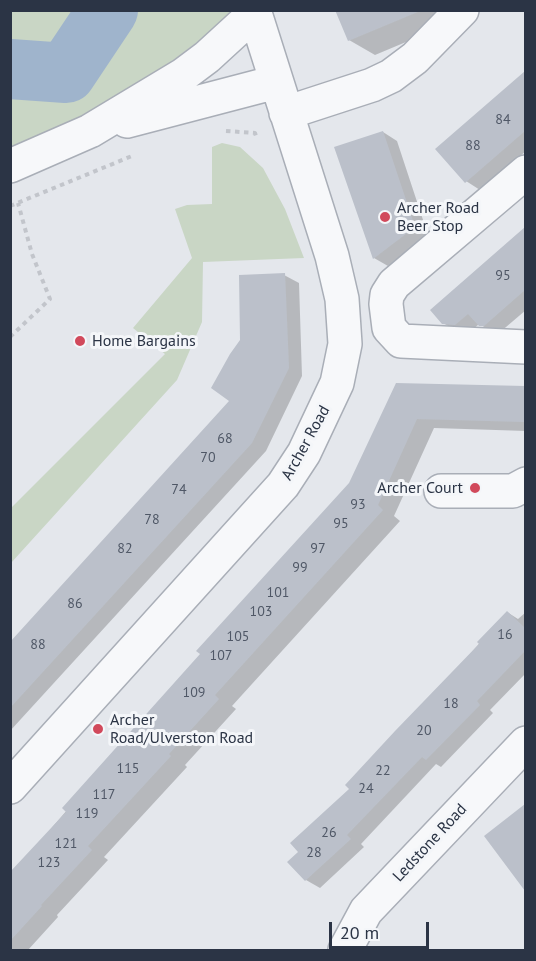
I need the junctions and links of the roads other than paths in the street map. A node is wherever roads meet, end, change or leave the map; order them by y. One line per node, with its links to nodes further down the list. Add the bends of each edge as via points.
1 (462, 10): 3 (street, via 415,58 372,85)
2 (254, 12): 3 (street, Archer Road); 4 (street, via 199,63)
3 (281, 97): 4 (street); 11 (street, Archer Road, via 342,299 345,344 329,404 283,485)
4 (90, 131): 5 (street)
5 (10, 166)
6 (525, 172): 7 (street, via 394,284 386,304 388,324 403,341)
7 (525, 347)
8 (525, 484): 9 (street, via 513,491)
9 (441, 491)
10 (525, 743): 12 (street, Ledstone Road, via 366,911)
11 (10, 787)
12 (345, 951)

